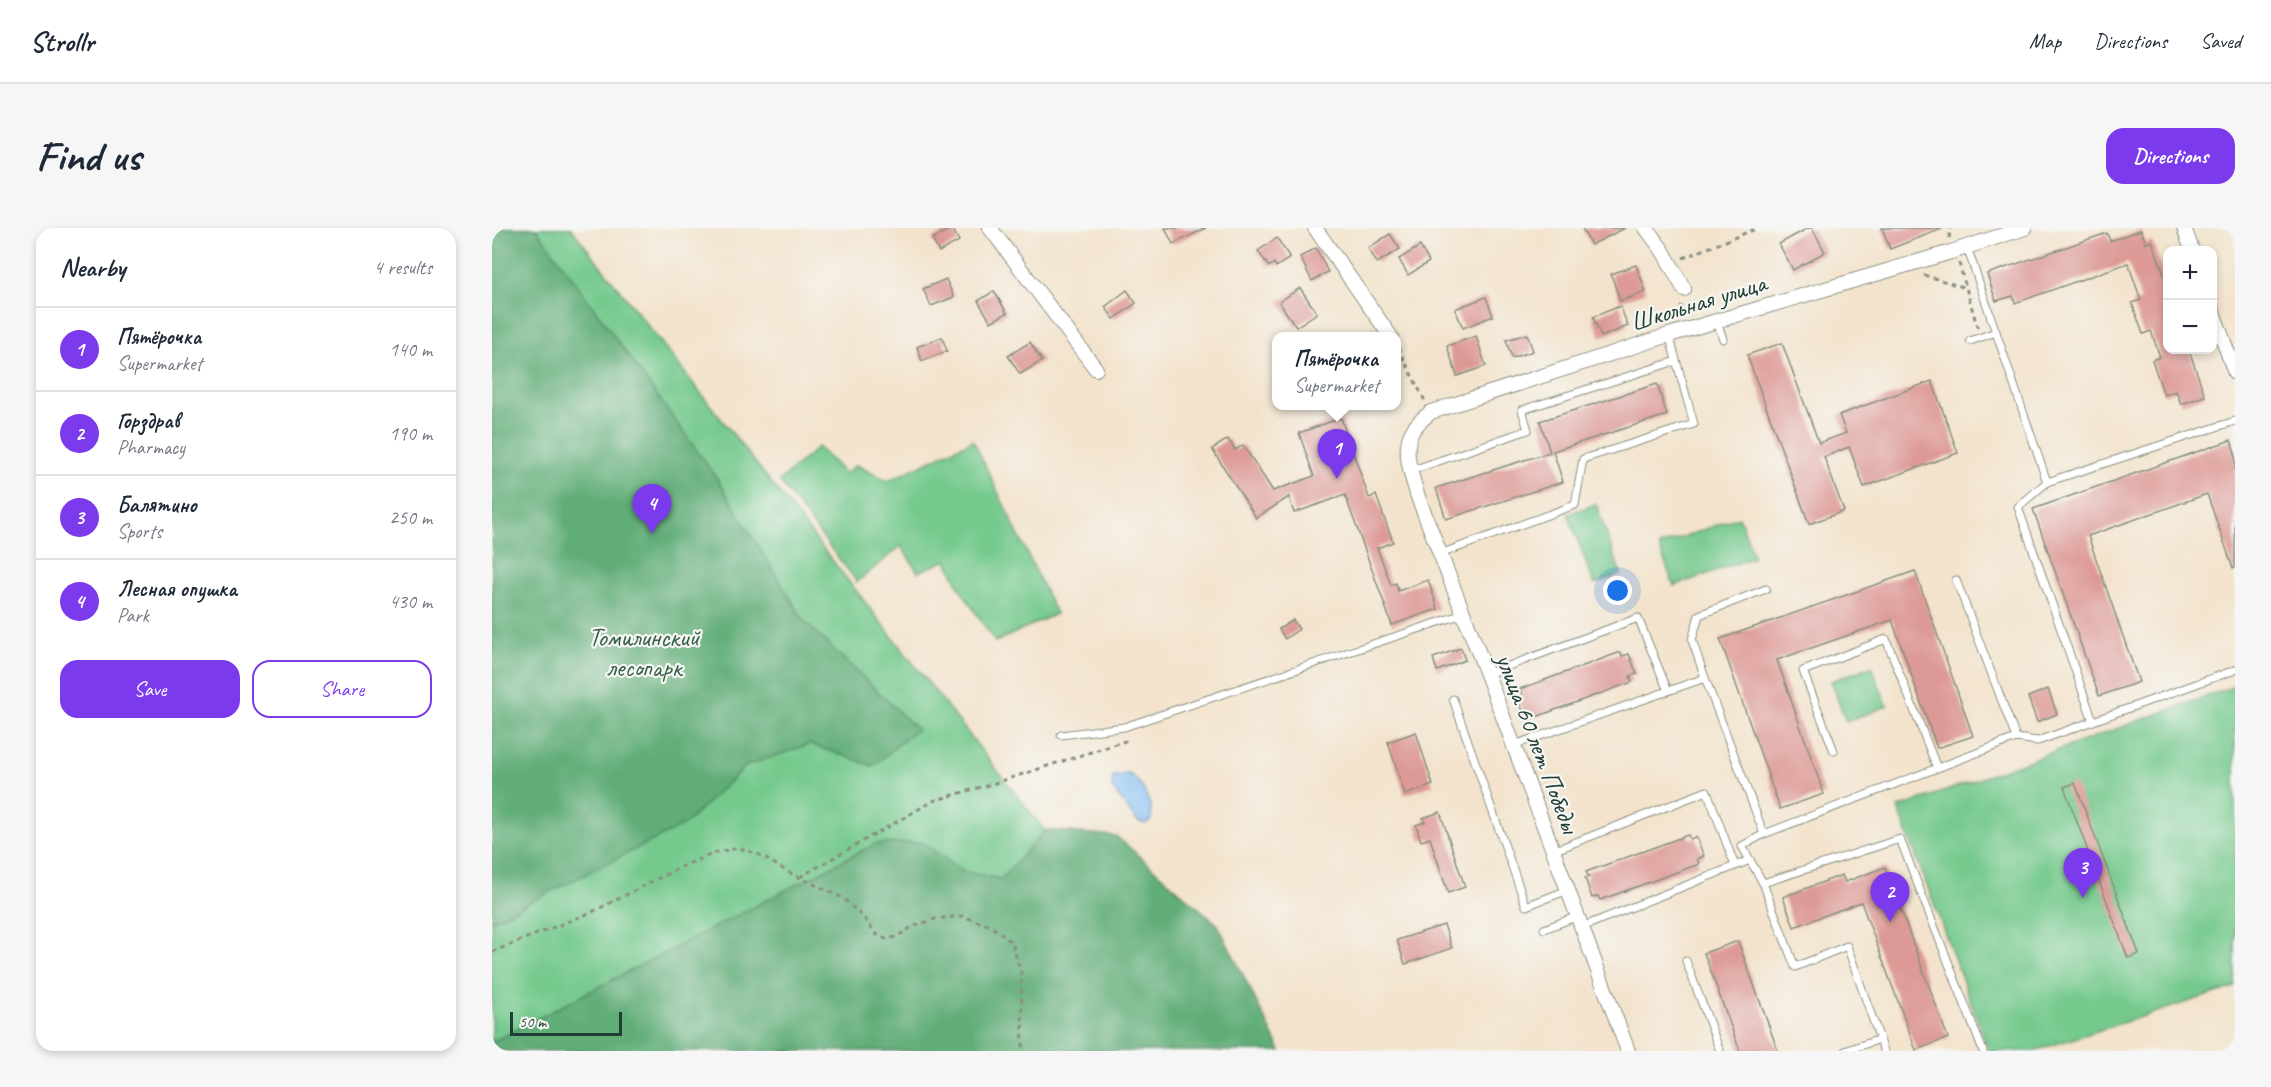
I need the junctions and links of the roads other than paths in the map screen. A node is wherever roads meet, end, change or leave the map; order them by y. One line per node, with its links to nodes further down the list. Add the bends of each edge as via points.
1 (990, 228): 17 (street)
2 (1315, 228): 11 (street)
3 (1646, 228): 8 (street)
4 (2025, 228): 7 (street, Школьная улица)
5 (2184, 228): 6 (street)
6 (2191, 246)
7 (1967, 248): 9 (street, Школьная улица); 12 (lane)
8 (1684, 289)
9 (1717, 321): 13 (street, Школьная улица); 14 (lane)
10 (2217, 323): 18 (street)
11 (1388, 332)
12 (1996, 332): 15 (lane); 22 (lane)
13 (1669, 335): 16 (lane); 20 (street, Школьная улица, via 1431,412 1412,430)
14 (1723, 339)
15 (1970, 341)
16 (1676, 361): 21 (lane, via 1522,410 1528,430); 23 (lane, via 1694,424 1582,459 1575,505)
17 (1096, 369)
18 (2235, 373)
19 (2235, 421): 22 (lane)
20 (1408, 450): 21 (street, улица 60 лет Победы)
21 (1410, 471): 23 (street, улица 60 лет Победы)
22 (2047, 482): 32 (lane, via 2018,507)
23 (1440, 554): 26 (street, улица 60 лет Победы)
24 (1956, 580): 34 (lane)
25 (1766, 589): 29 (lane, via 1699,615 1692,639)
26 (1463, 614): 28 (street, улица 60 лет Победы); 33 (lane, via 1124,727)
27 (2235, 670): 32 (lane)
28 (1487, 674): 30 (lane, via 1638,618); 35 (street, улица 60 лет Победы)
29 (1704, 678): 30 (lane); 38 (lane)
30 (1668, 691): 35 (lane)
31 (1453, 699): 43 (lane, via 1526,906)
32 (2093, 721): 34 (lane, via 2037,741)
33 (1061, 735)
34 (2016, 738): 37 (lane)
35 (1514, 745): 39 (street, улица 60 лет Победы)
36 (1834, 751): 37 (lane, via 1803,671 1886,639)
37 (1937, 768): 38 (lane)
38 (1764, 834): 40 (lane, via 1742,846)
39 (1553, 852): 41 (lane, via 1707,791); 43 (street, улица 60 лет Победы)
40 (1750, 860): 41 (lane); 42 (lane)
41 (1735, 866): 44 (lane)
42 (1763, 883): 47 (lane, via 1795,968 1847,946); 52 (lane, via 1900,839)
43 (1568, 890): 44 (street, улица 60 лет Победы)
44 (1580, 921): 45 (lane); 48 (street, улица 60 лет Победы)
45 (1544, 929)
46 (1686, 961): 49 (lane)
47 (1880, 1039): 50 (lane); 51 (lane)
48 (1628, 1051)
49 (1720, 1051)
50 (1845, 1051)
51 (1884, 1051)
52 (1982, 1051)

